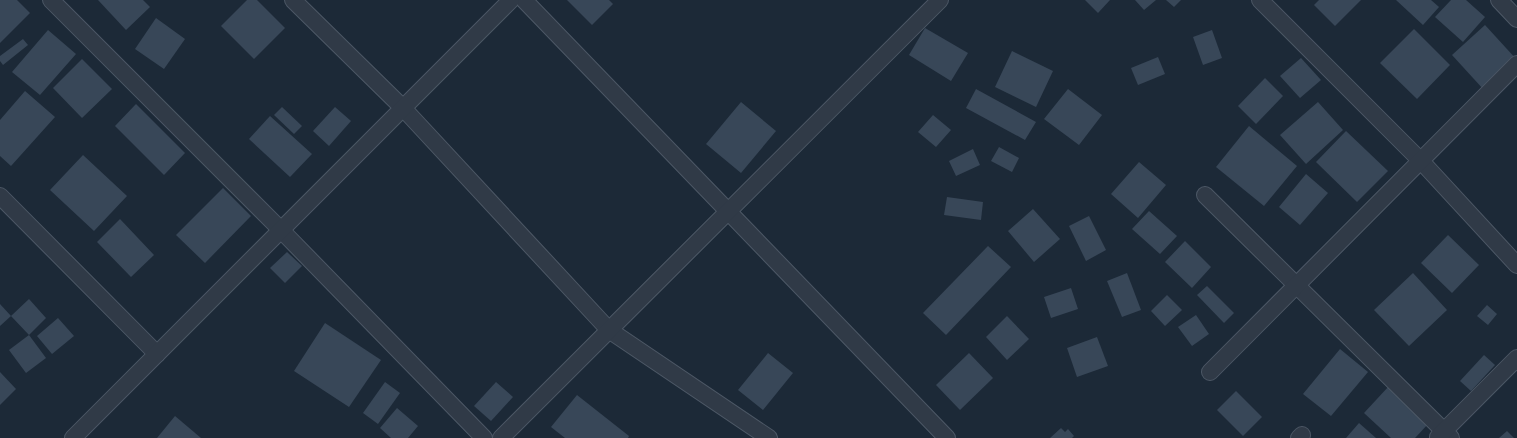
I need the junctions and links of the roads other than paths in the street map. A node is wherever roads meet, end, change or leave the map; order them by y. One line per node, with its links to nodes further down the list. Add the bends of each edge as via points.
1 (293, 0): 10 (street)
2 (511, 0): 10 (street)
3 (524, 0): 14 (street)
4 (940, 0): 14 (street)
5 (1260, 0): 11 (street)
6 (1499, 0): 8 (street)
7 (55, 2): 15 (street)
8 (1517, 19)
9 (1517, 64): 11 (street)
10 (403, 108): 15 (street); 18 (street)
11 (1421, 161): 16 (street); 17 (street)
12 (1205, 195): 17 (street)
13 (0, 196): 19 (street)
14 (729, 211): 18 (street); 27 (street)
15 (281, 230): 19 (street); 24 (street)
16 (1517, 265)
17 (1297, 285): 21 (street); 22 (street)
18 (609, 330): 25 (street); 26 (street)
19 (157, 354): 23 (street)
20 (1517, 358): 22 (street)
21 (1210, 372)
22 (1444, 436)
23 (73, 438)
24 (484, 438)
25 (501, 438)
26 (769, 438)
27 (947, 438)

